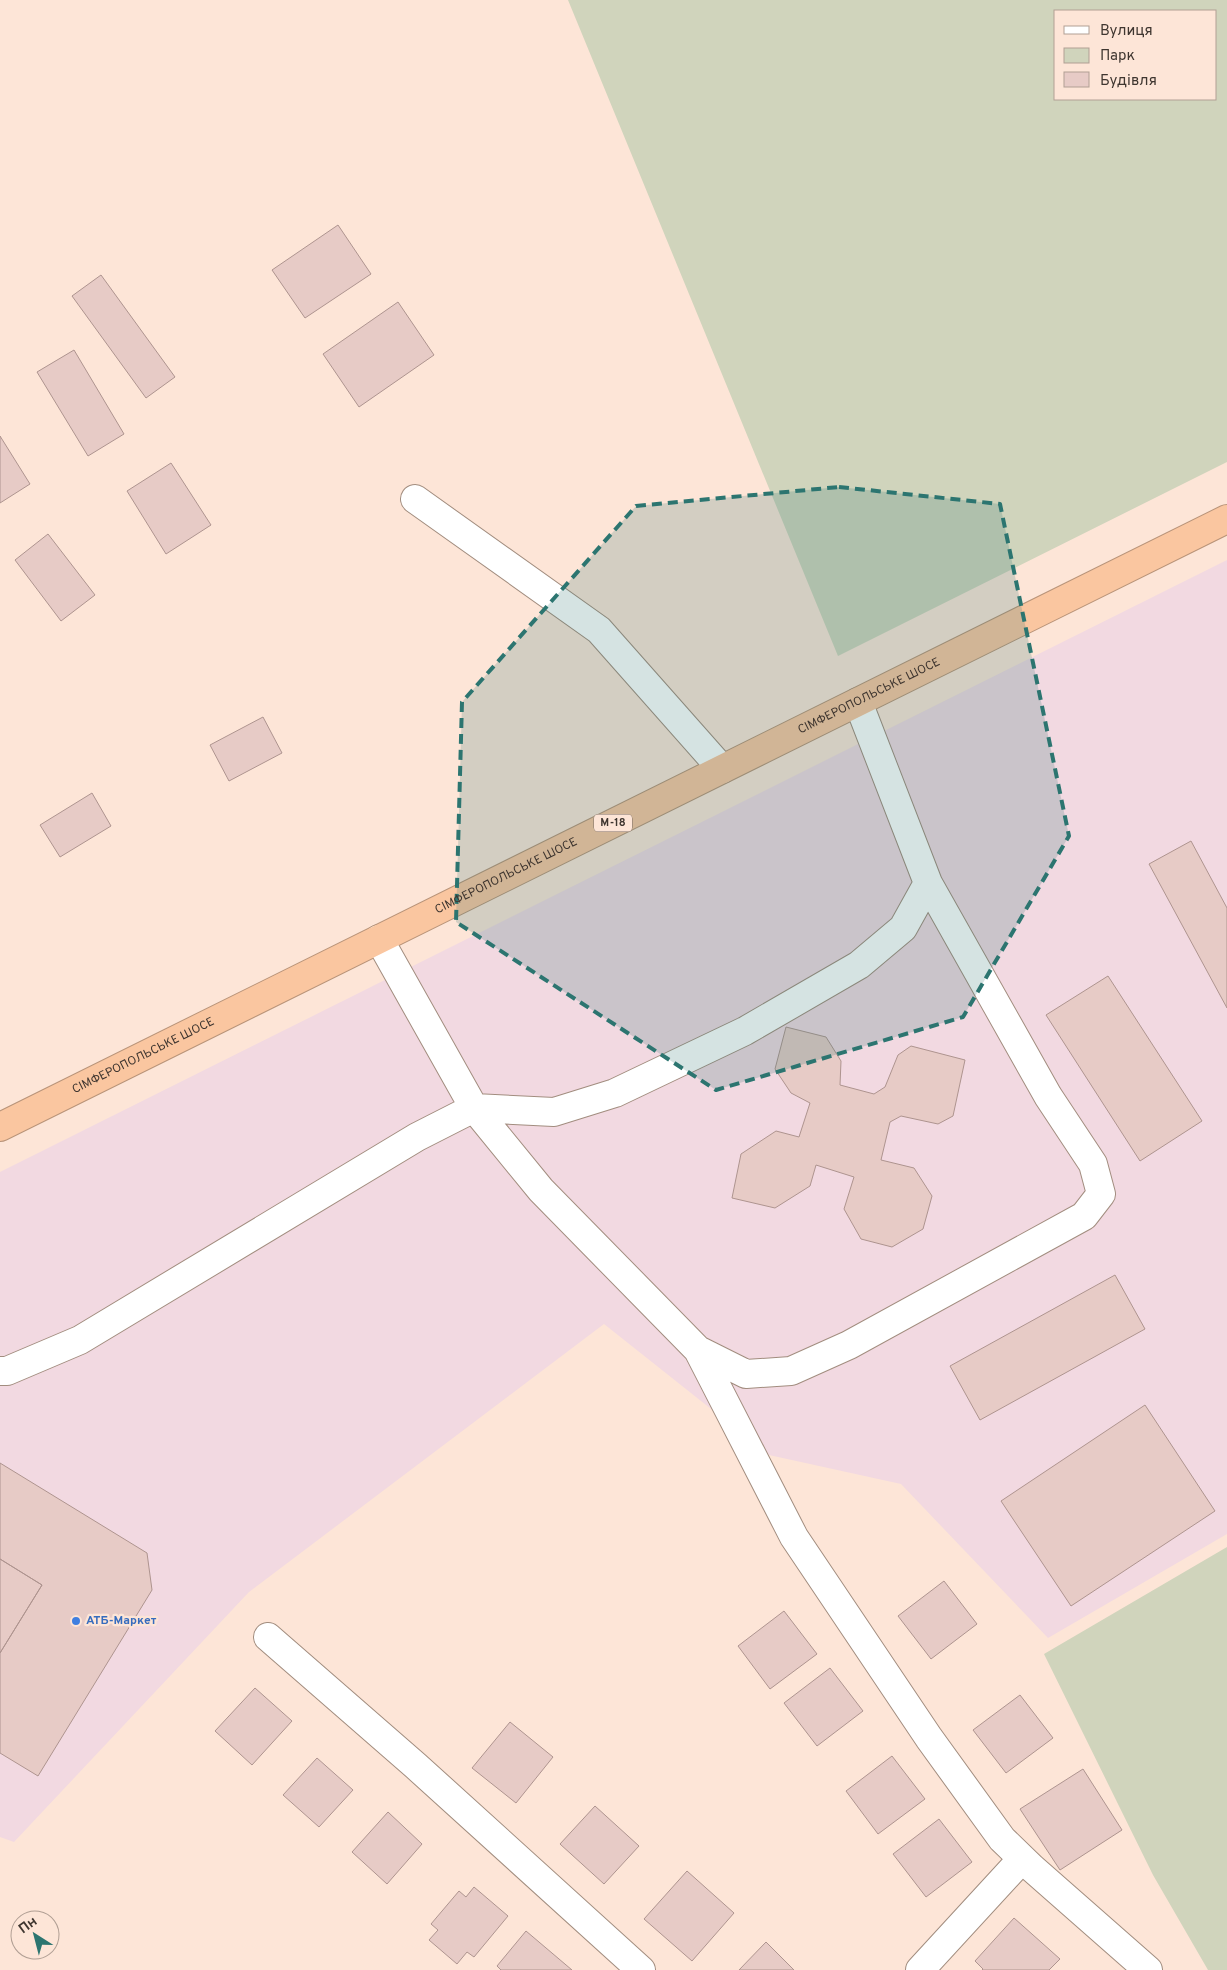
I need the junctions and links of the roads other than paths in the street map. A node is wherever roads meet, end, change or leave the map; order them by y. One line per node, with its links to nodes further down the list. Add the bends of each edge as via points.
1 (415, 499): 4 (street, via 599,630)
2 (1227, 520): 3 (highway, СІМФЕРОПОЛЬСЬКЕ ШОСЕ / М-18)
3 (858, 702): 4 (highway, СІМФЕРОПОЛЬСЬКЕ ШОСЕ / М-18); 5 (street)
4 (722, 769): 6 (highway, СІМФЕРОПОЛЬСЬКЕ ШОСЕ / М-18)
5 (928, 883): 7 (street, via 903,928 858,965 745,1031 615,1093 554,1112); 9 (street, via 1048,1096 1093,1164 1101,1194 1084,1216 849,1345 791,1371 746,1374)
6 (379, 939): 7 (street); 8 (highway, СІМФЕРОПОЛЬСЬКЕ ШОСЕ / М-18)
7 (474, 1108): 9 (street, via 541,1190); 10 (street, via 417,1137 80,1340 7,1371)
8 (0, 1127)
9 (698, 1350): 12 (street, via 794,1536 929,1738 1002,1839)
10 (0, 1371)
11 (268, 1637): 13 (street)
12 (1022, 1858): 14 (street); 15 (street)
13 (641, 1970)
14 (920, 1970)
15 (1148, 1970)

